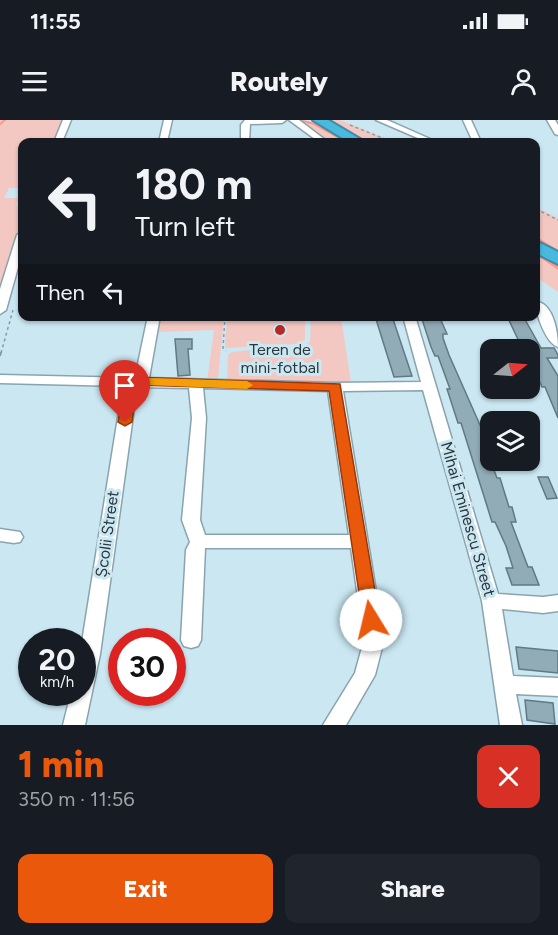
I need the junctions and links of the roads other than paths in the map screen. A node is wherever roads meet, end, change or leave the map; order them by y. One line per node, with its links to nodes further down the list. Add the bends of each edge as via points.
1 (66, 120): 11 (street)
2 (168, 120): 12 (street)
3 (282, 120): 9 (street)
4 (293, 120): 14 (street)
5 (319, 120): 15 (highway)
6 (380, 120): 16 (street)
7 (467, 120): 17 (street)
8 (551, 120): 10 (street)
9 (248, 121): 13 (street)
10 (558, 132)
11 (59, 138)
12 (165, 138)
13 (245, 138)
14 (318, 138)
15 (351, 138)
16 (423, 138)
17 (475, 138)
18 (540, 248): 20 (highway)
19 (18, 249): 21 (street)
20 (558, 259)
21 (0, 310)
22 (540, 310): 25 (street)
23 (153, 321): 27 (street, Școlii Street)
24 (411, 321): 29 (street, Mihai Eminescu Street)
25 (558, 343)
26 (0, 379): 27 (street)
27 (136, 381): 28 (street); 35 (street, Școlii Street)
28 (196, 384): 30 (street); 32 (street, via 199,418 191,520)
29 (431, 386): 30 (street); 33 (street, Mihai Eminescu Street)
30 (335, 387): 31 (street)
31 (359, 541): 32 (street); 41 (street, via 374,640 372,661)
32 (199, 542): 36 (street, via 195,550)
33 (491, 601): 34 (street); 37 (street, Mihai Eminescu Street)
34 (558, 603)
35 (94, 628)
36 (190, 640)
37 (504, 684): 38 (street); 42 (street, Mihai Eminescu Street)
38 (558, 687)
39 (78, 706): 40 (street)
40 (74, 725)
41 (334, 725)
42 (511, 725)

